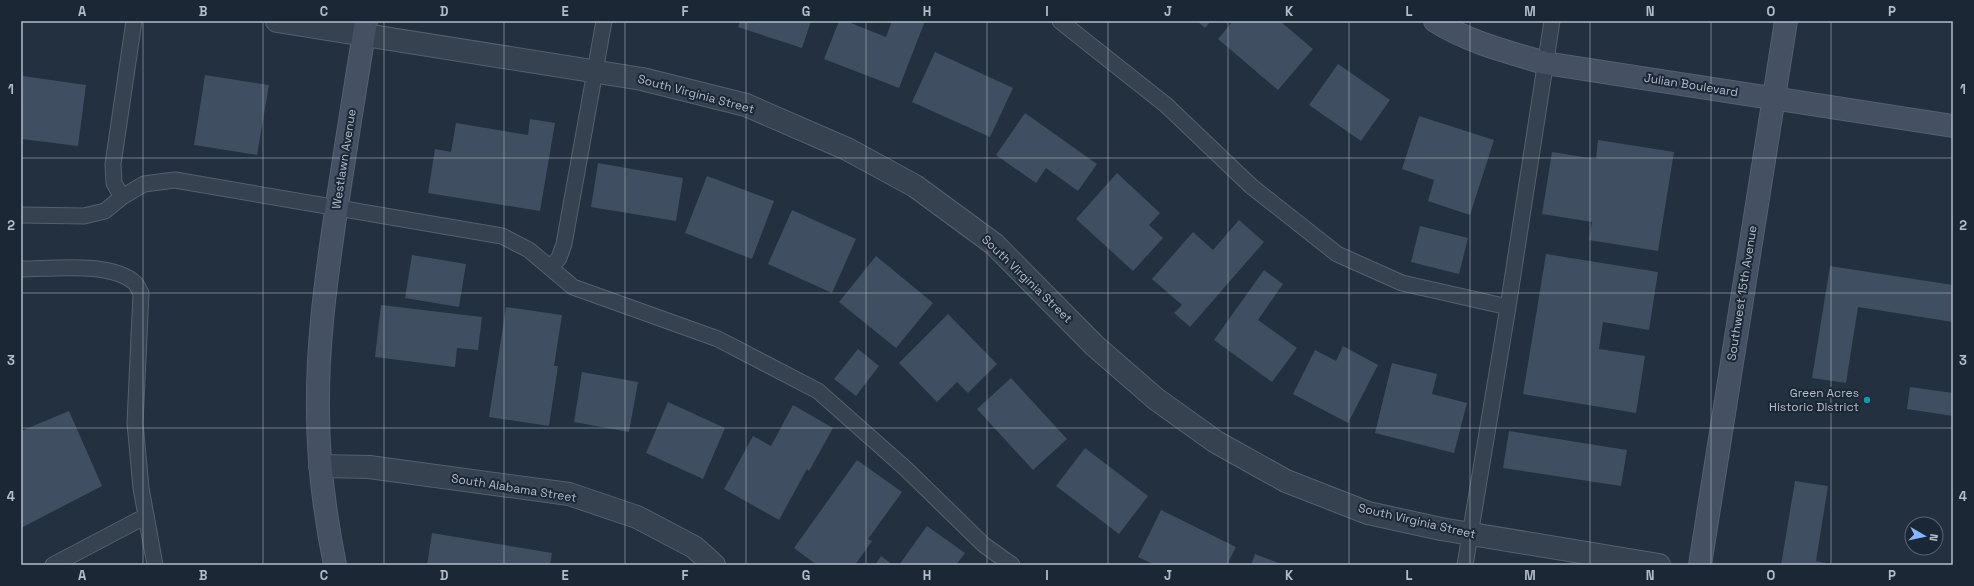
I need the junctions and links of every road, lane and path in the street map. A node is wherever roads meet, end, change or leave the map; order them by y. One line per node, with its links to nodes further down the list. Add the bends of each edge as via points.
1 (134, 21): 13 (lane, via 113,164 114,183)
2 (277, 21): 8 (street, South Virginia Street)
3 (604, 21): 10 (lane)
4 (1060, 21): 18 (lane, via 1166,105 1251,186 1337,254 1402,283)
5 (1435, 21): 9 (main road, Julian Boulevard, via 1452,32)
6 (1552, 21): 9 (lane)
7 (1786, 21): 11 (main road, Southwest 15th Avenue)
8 (365, 28): 10 (street, South Virginia Street); 14 (main road, Westlawn Avenue)
9 (1545, 63): 11 (main road, Julian Boulevard); 18 (lane)
10 (596, 71): 16 (lane, via 564,244 559,258); 21 (street, South Virginia Street, via 642,79 746,105 846,149 915,186 994,244 1095,346 1156,399 1216,442 1286,480 1368,513)
11 (1773, 98): 12 (main road, Julian Boulevard); 29 (main road, Southwest 15th Avenue)
12 (1953, 126)
13 (122, 197): 14 (lane, via 144,184 175,180); 15 (lane, via 105,211 84,216)
14 (336, 208): 16 (lane, via 502,236 530,250); 19 (main road, Westlawn Avenue, via 324,298 319,362)
15 (21, 216)
16 (550, 268): 26 (lane, via 573,287 718,339 818,391 905,468 984,545)
17 (21, 269): 20 (lane, via 90,269 116,272 135,283 141,293 135,423)
18 (1508, 307): 21 (lane)
19 (320, 466): 24 (main road, Westlawn Avenue); 25 (street, South Alabama Street, via 369,467 569,494 638,517 694,547)
20 (146, 516): 22 (lane); 23 (lane)
21 (1471, 534): 27 (lane); 28 (street, South Virginia Street)
22 (53, 565)
23 (155, 565)
24 (335, 565)
25 (714, 565)
26 (1012, 565)
27 (1465, 565)
28 (1659, 565)
29 (1700, 565)

